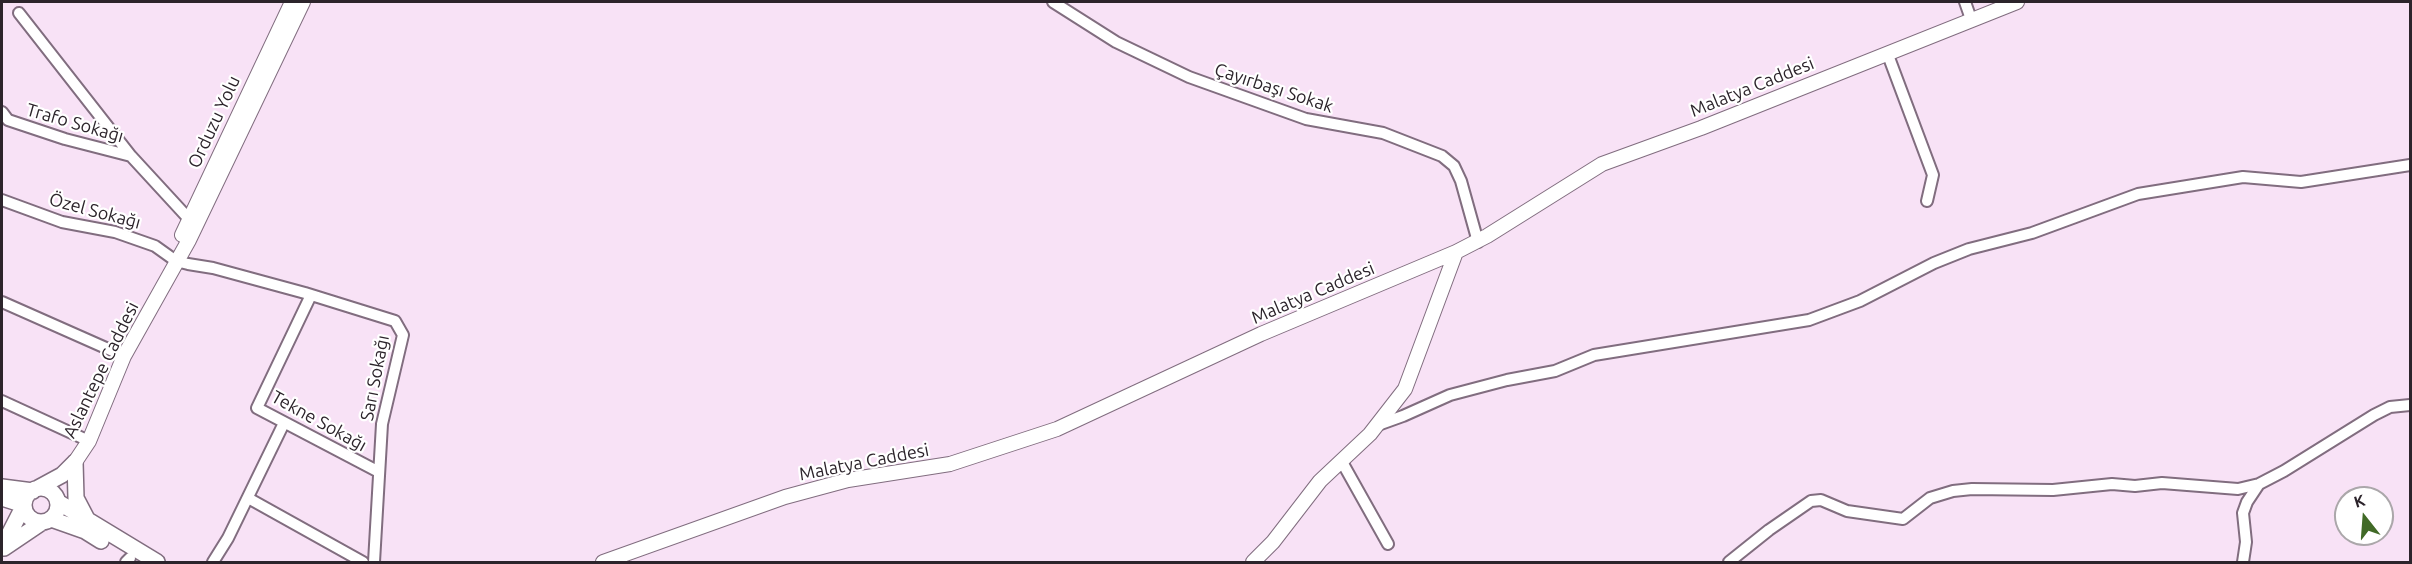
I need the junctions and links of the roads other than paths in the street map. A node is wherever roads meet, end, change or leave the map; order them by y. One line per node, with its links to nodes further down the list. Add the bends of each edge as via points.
1 (292, 2): 14 (street, Orduzu Yolu)
2 (303, 2): 17 (street)
3 (1053, 2): 15 (street, Çayırbaşı Sokak, via 1116,42 1189,77 1306,119 1383,133 1442,156 1454,166 1461,181)
4 (1965, 2): 7 (street)
5 (2017, 2): 7 (street, Malatya Caddesi)
6 (19, 13): 10 (street)
7 (1971, 19): 8 (street, Malatya Caddesi)
8 (1888, 54): 13 (street, via 1933,175); 15 (street, Malatya Caddesi, via 1602,164)
9 (4, 117): 10 (street, Trafo Sokağı, via 65,139)
10 (124, 152): 14 (street, Trafo Sokağı)
11 (2410, 165): 24 (street, via 2301,182 2243,177 2138,194 2032,233 1969,249 1860,302 1809,320 1594,355 1555,371 1450,395)
12 (2, 200): 17 (street, Özel Sokağı, via 62,222 115,232 155,246)
13 (1927, 201)
14 (189, 219): 17 (street, Orduzu Yolu)
15 (1478, 242): 16 (street, Malatya Caddesi)
16 (1456, 252): 24 (street, via 1405,389); 45 (street, Malatya Caddesi, via 1270,330 1057,429 950,464 848,480 785,497)
17 (176, 261): 18 (street, Sarı Sokağı); 20 (street, Aslantepe Caddesi)
18 (311, 295): 23 (street, Tekne Sokağı, via 257,408); 28 (street, Sarı Sokağı, via 395,321 403,335 382,424)
19 (2, 302): 20 (street)
20 (124, 356): 25 (street, Aslantepe Caddesi)
21 (2, 401): 25 (street)
22 (2410, 405): 29 (street, via 2390,407 2361,422)
23 (284, 423): 28 (street, Tekne Sokağı); 33 (street)
24 (1378, 425): 27 (street)
25 (88, 441): 26 (street, Aslantepe Caddesi)
26 (75, 462): 31 (main road, via 62,475); 34 (main road); 37 (main road, via 76,498)
27 (1342, 462): 38 (street); 46 (street, via 1320,481)
28 (379, 472): 44 (street, Sarı Sokağı)
29 (2259, 484): 47 (street, via 2238,489 2162,483 1953,491 1930,498 1903,519 1811,501); 48 (street, via 2244,513)
30 (2, 487): 31 (main road)
31 (35, 490): 34 (main road, via 50,490); 35 (main road)
32 (2, 498): 35 (main road)
33 (248, 498): 42 (street); 43 (street)
34 (58, 501): 36 (main road, via 58,511); 37 (main road)
35 (24, 505): 36 (main road, via 31,519); 39 (main road)
36 (46, 521): 39 (main road); 40 (main road, via 85,531)
37 (88, 521): 41 (main road)
38 (1388, 544)
39 (2, 549)
40 (131, 561)
41 (157, 562)
42 (213, 562)
43 (363, 562)
44 (374, 562)
45 (603, 562)
46 (1253, 562)
47 (1729, 562)
48 (2243, 562)

